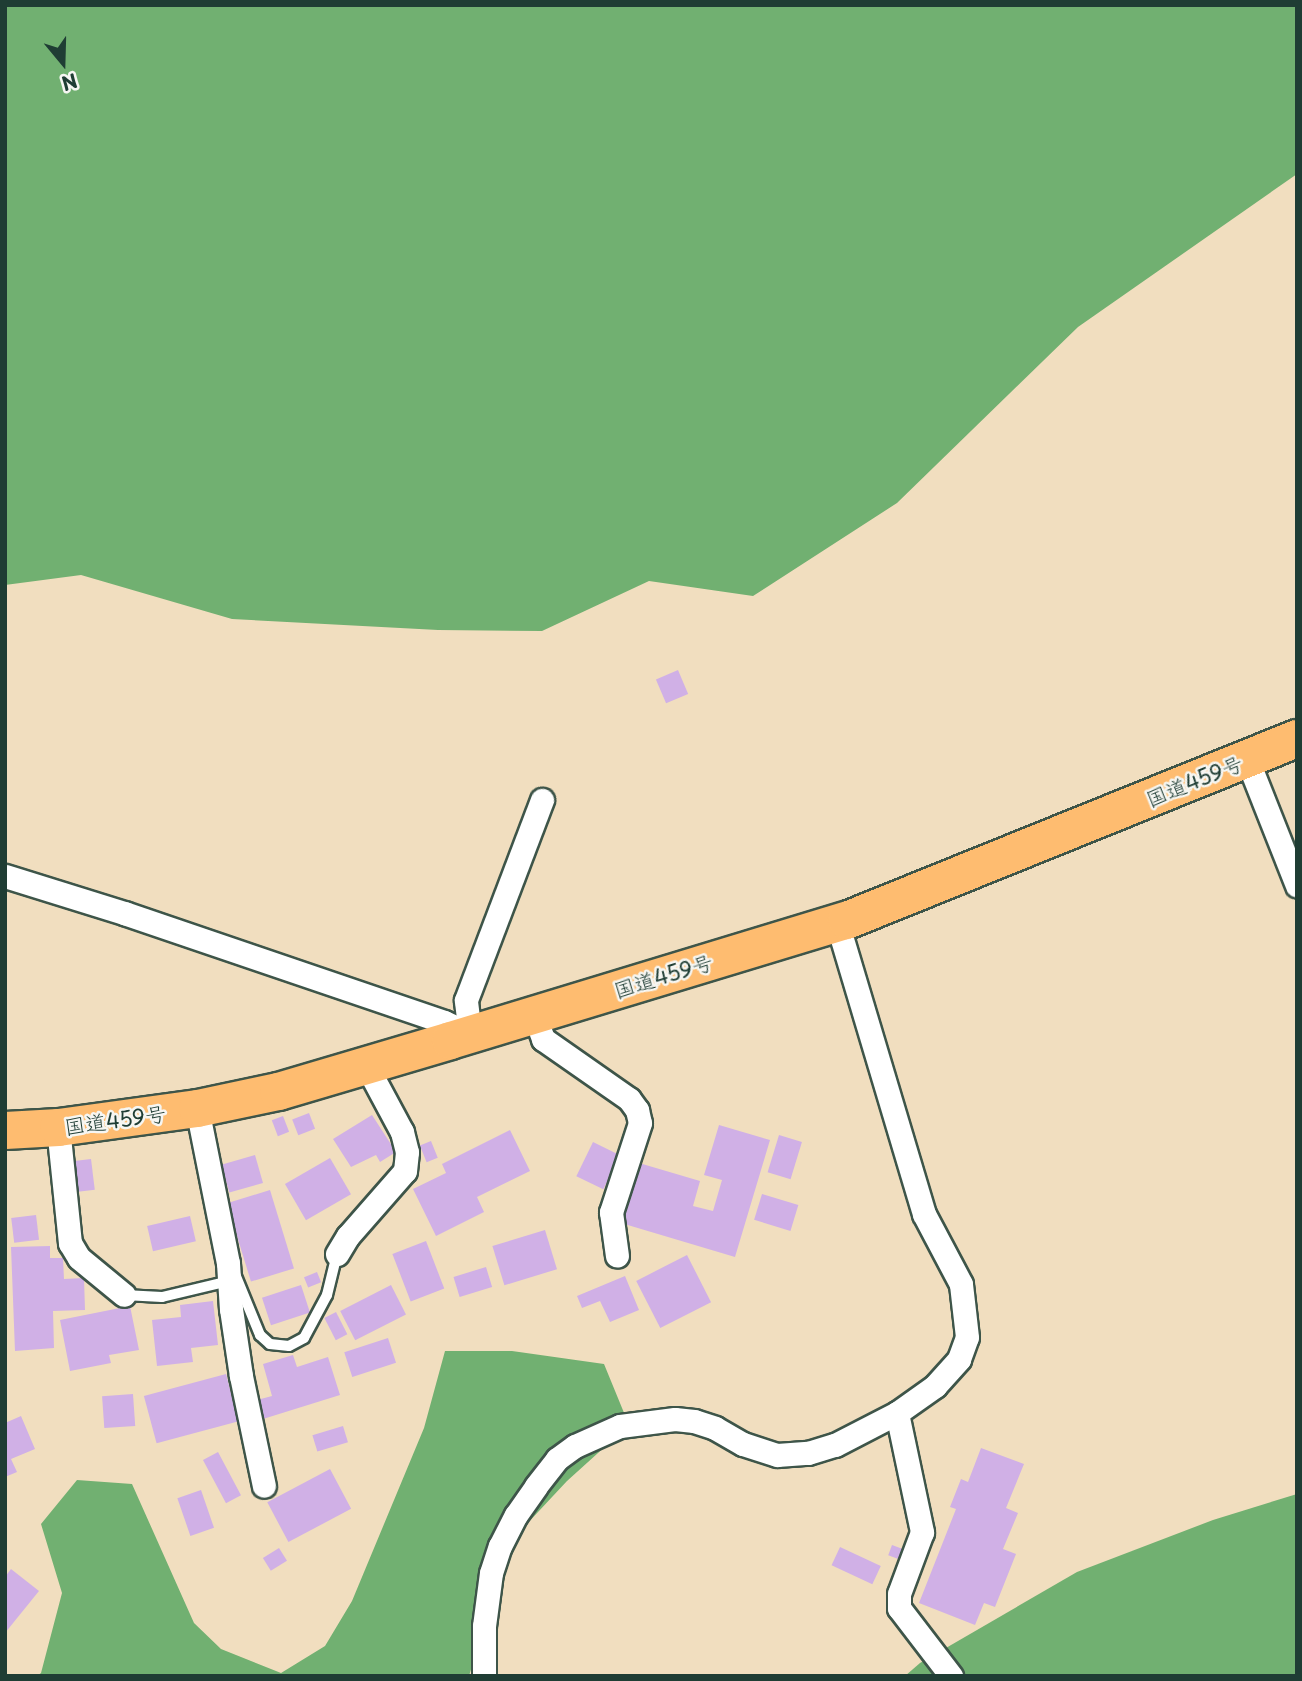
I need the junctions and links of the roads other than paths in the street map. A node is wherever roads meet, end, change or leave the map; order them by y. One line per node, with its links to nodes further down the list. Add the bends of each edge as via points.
1 (1297, 738): 2 (highway, 国道459号)
2 (1247, 758): 5 (street); 6 (highway, 国道459号)
3 (542, 800): 8 (street, via 466,1000)
4 (5, 876): 8 (street)
5 (1297, 885)
6 (837, 922): 7 (highway, 国道459号); 17 (street, via 924,1214 961,1283 967,1317 967,1338 959,1359 935,1386)
7 (534, 1014): 8 (highway, 国道459号); 14 (street, via 543,1039 629,1098 637,1110 640,1122 611,1212)
8 (470, 1034): 9 (highway, 国道459号)
9 (366, 1065): 10 (highway, 国道459号); 13 (street, via 402,1132 405,1171)
10 (197, 1108): 11 (highway, 国道459号); 15 (street)
11 (58, 1127): 12 (highway, 国道459号); 16 (street, via 70,1243 79,1258)
12 (5, 1130)
13 (337, 1254): 15 (lane, via 327,1295 304,1338 289,1346 270,1344 260,1335 244,1290)
14 (617, 1256)
15 (229, 1272): 16 (lane, via 162,1297); 18 (street, via 242,1376)
16 (124, 1295)
17 (897, 1413): 19 (street, via 835,1445 790,1456 743,1444 694,1421 674,1419 620,1426 575,1446 557,1459 536,1486 500,1546 491,1573 484,1626); 20 (street, via 922,1532 898,1594 899,1608)
18 (264, 1486)
19 (484, 1676)
20 (951, 1676)

